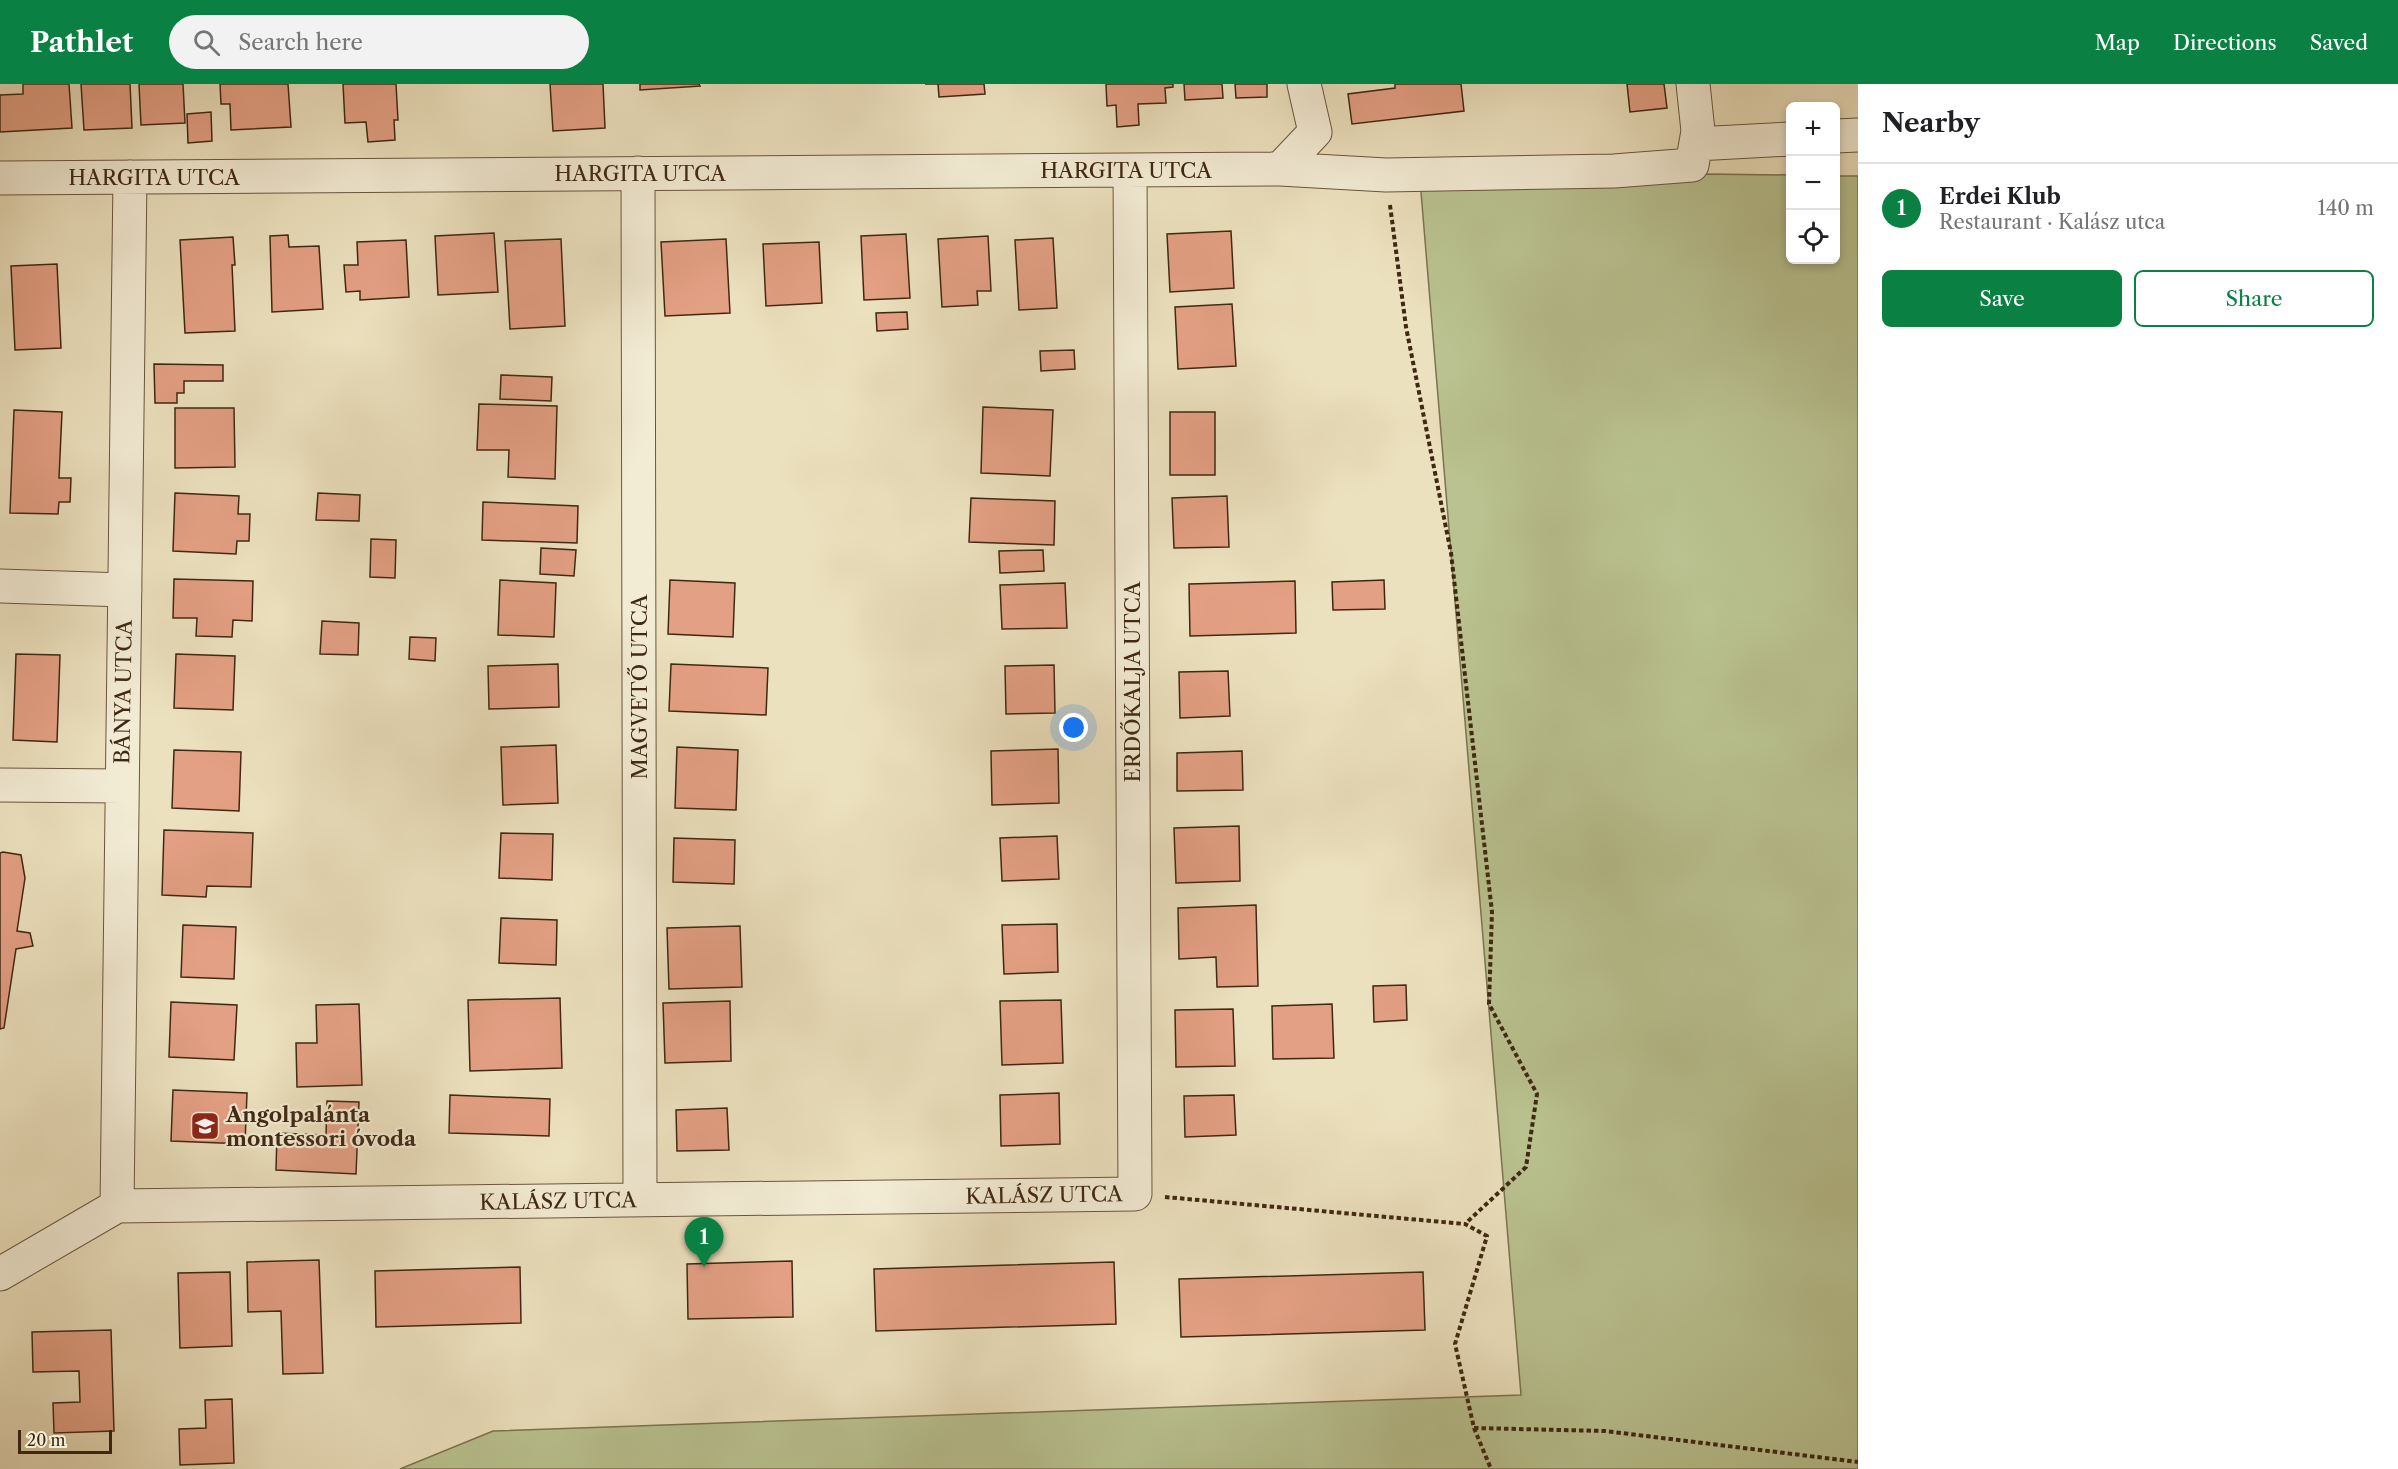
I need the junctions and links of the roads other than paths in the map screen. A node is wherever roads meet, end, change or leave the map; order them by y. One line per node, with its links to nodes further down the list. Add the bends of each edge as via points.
1 (1304, 84): 7 (street, via 1315,132)
2 (1693, 84): 5 (street)
3 (1858, 135): 4 (street)
4 (1840, 136)
5 (1697, 137): 6 (street); 7 (street, HARGITA UTCA, via 1692,165 1614,171 1386,175)
6 (1786, 139)
7 (1280, 169): 8 (street, HARGITA UTCA)
8 (1130, 170): 9 (street, HARGITA UTCA); 16 (street, ERDŐKALJA UTCA)
9 (638, 173): 10 (street, HARGITA UTCA); 17 (street, MAGVETŐ UTCA)
10 (130, 177): 11 (street, HARGITA UTCA); 13 (street, BÁNYA UTCA)
11 (0, 178)
12 (0, 586): 13 (street)
13 (125, 591): 15 (street, BÁNYA UTCA)
14 (0, 785): 15 (street)
15 (122, 786): 18 (street, BÁNYA UTCA)
16 (1135, 1194): 17 (street, KALÁSZ UTCA)
17 (640, 1200): 18 (street, KALÁSZ UTCA)
18 (117, 1206): 19 (street, KALÁSZ UTCA)
19 (0, 1275)

